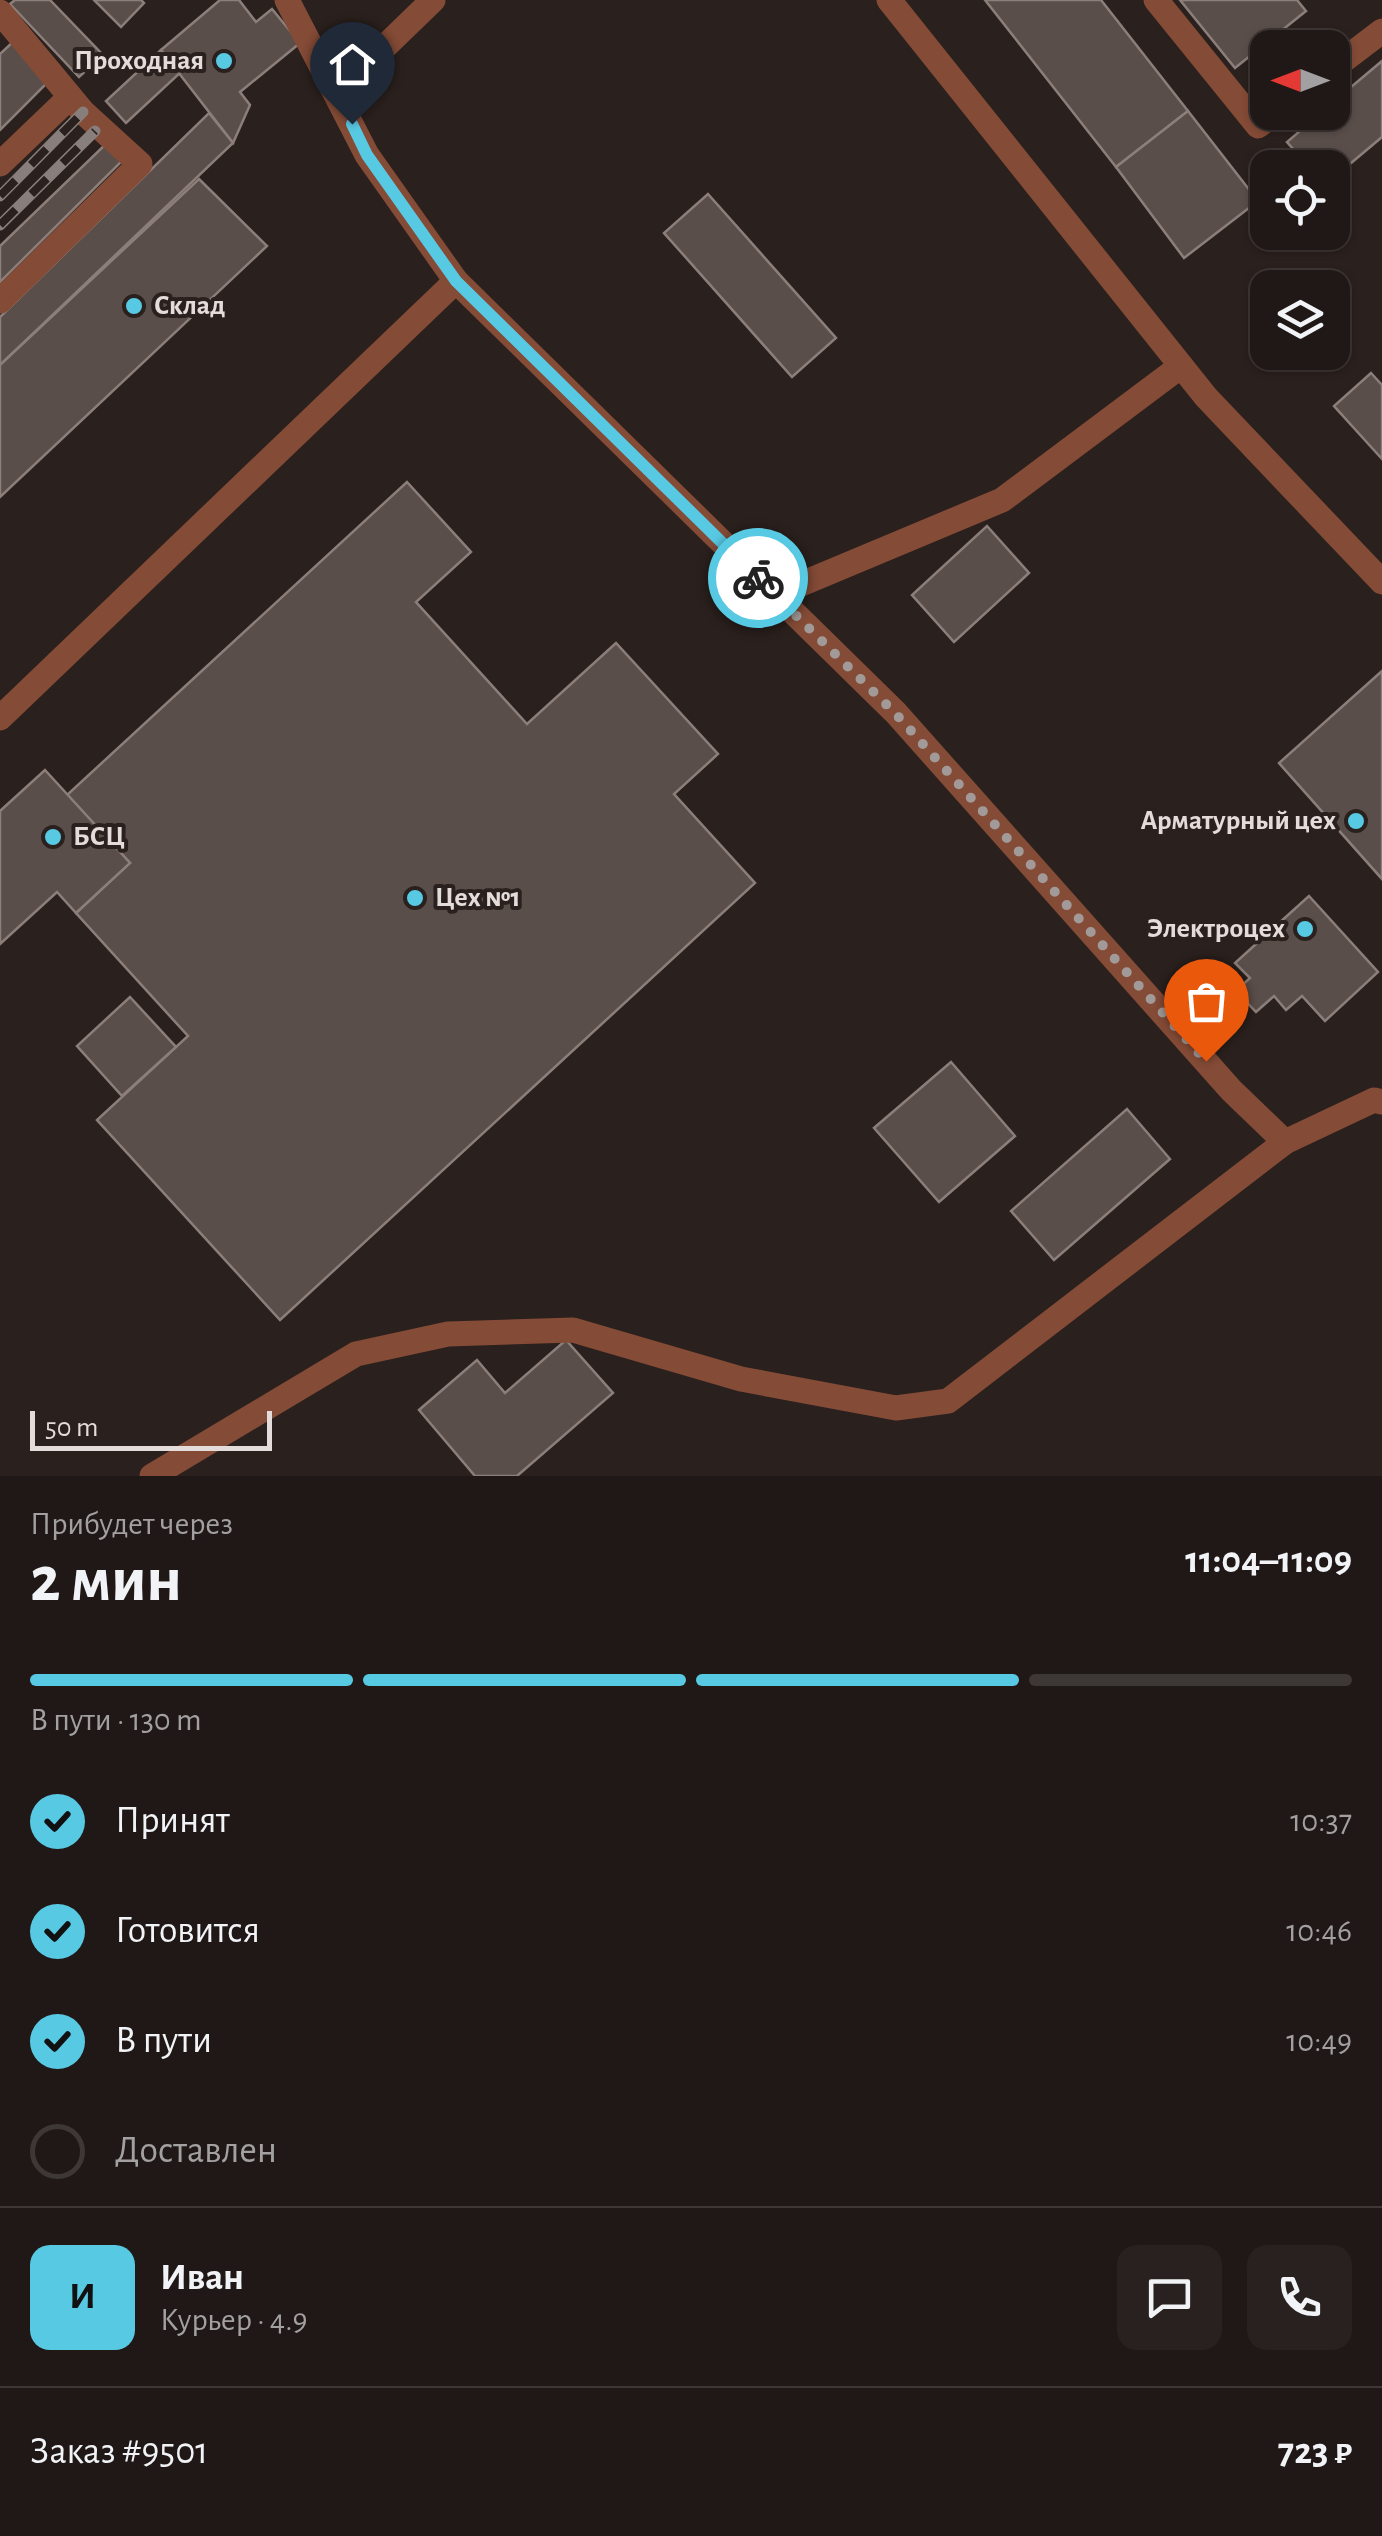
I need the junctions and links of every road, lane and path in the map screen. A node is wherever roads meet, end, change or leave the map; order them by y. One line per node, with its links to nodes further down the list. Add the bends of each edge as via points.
1 (286, 0): 8 (lane)
2 (433, 0): 8 (lane)
3 (889, 0): 14 (lane)
4 (1156, 0): 10 (lane)
5 (3, 23): 9 (lane)
6 (1382, 31): 7 (lane)
7 (1350, 55)
8 (336, 94): 12 (lane, via 367,155)
9 (70, 97): 11 (lane); 13 (lane, via 140,164)
10 (1250, 116)
11 (0, 164)
12 (456, 281): 16 (lane); 17 (lane)
13 (0, 301)
14 (1181, 366): 15 (lane); 16 (lane, via 1002,500)
15 (1382, 582)
16 (775, 596): 19 (lane, via 896,714)
17 (0, 718)
18 (1382, 1102): 19 (lane)
19 (1285, 1142): 20 (lane, via 948,1401 896,1408 740,1379 573,1330 448,1334 356,1354)
20 (152, 1476)

